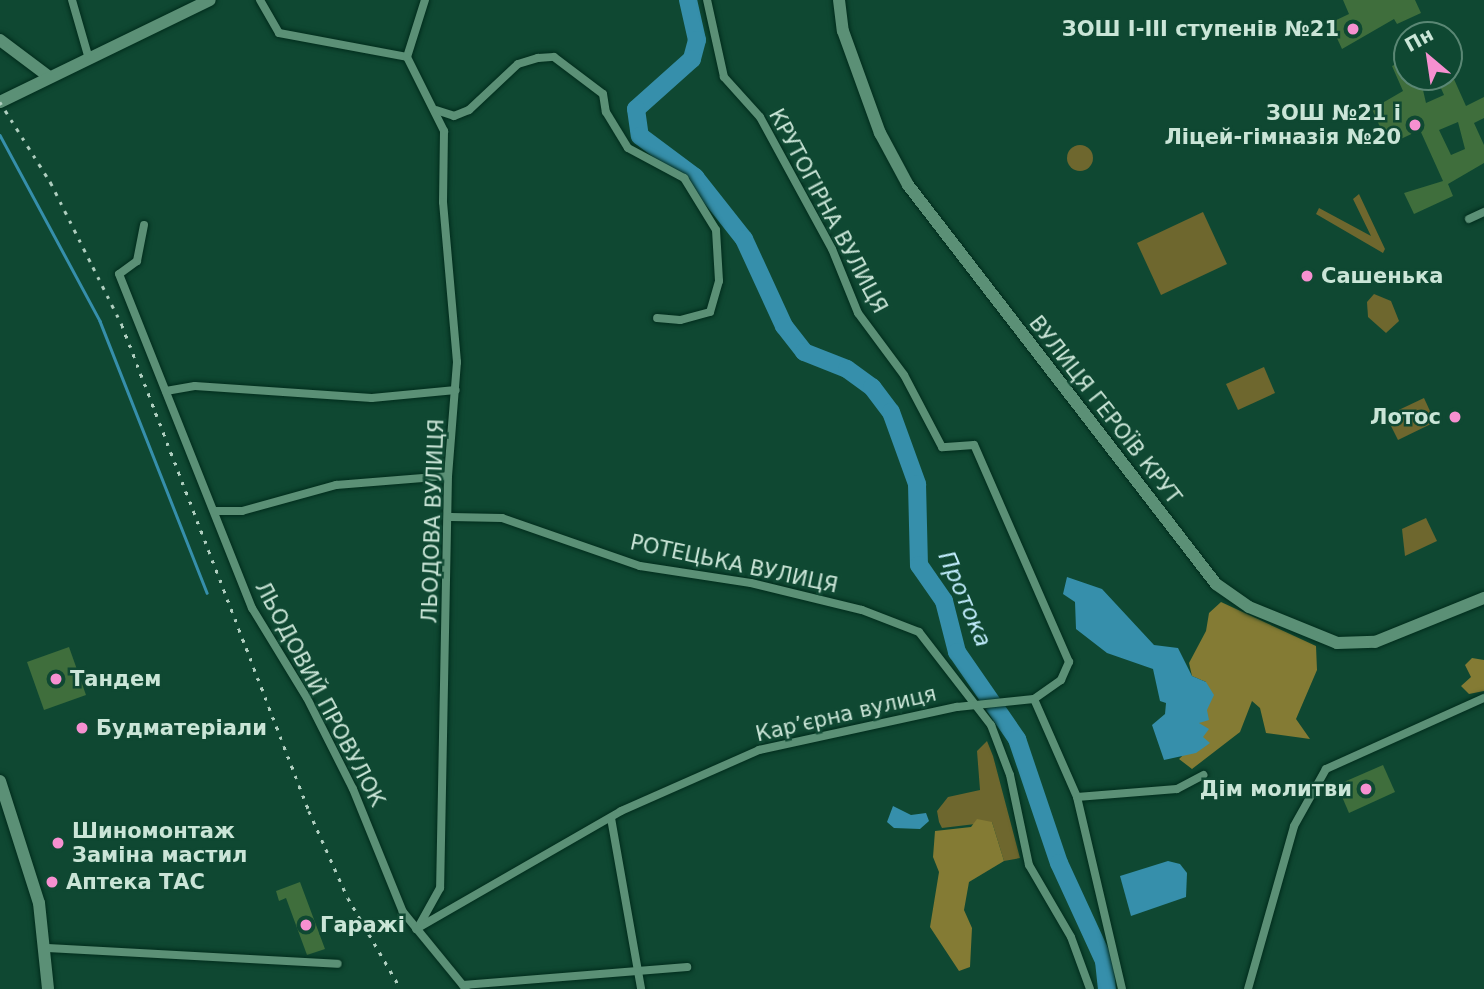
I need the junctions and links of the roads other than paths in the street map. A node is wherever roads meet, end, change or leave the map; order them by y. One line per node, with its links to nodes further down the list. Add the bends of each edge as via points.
1 (72, 0): 9 (street)
2 (210, 0): 9 (street)
3 (260, 0): 8 (street, via 279,33)
4 (425, 0): 8 (street)
5 (707, 0): 24 (street, КРУТОГІРНА ВУЛИЦЯ, via 724,77 760,117 832,249 858,313 904,375 942,447 974,445 1069,662 1061,680)
6 (839, 0): 22 (street, ВУЛИЦЯ ГЕРОЇВ КРУТ, via 843,31 880,133 908,185 1216,584 1249,607 1337,643 1375,642)
7 (0, 40): 10 (street)
8 (407, 57): 12 (street, ЛЬОДОВА ВУЛИЦЯ, via 418,85)
9 (89, 60): 10 (street)
10 (48, 76): 11 (street)
11 (0, 102)
12 (436, 110): 16 (street, via 454,116 469,110 518,64 538,58 554,57 603,94 607,112 628,148 684,178 716,230 719,281 710,312 680,320); 17 (street, ЛЬОДОВА ВУЛИЦЯ, via 444,131)
13 (1484, 212): 14 (street)
14 (1469, 219)
15 (144, 225): 18 (street, ЛЬОДОВИЙ ПРОВУЛОК, via 137,261 119,274)
16 (657, 318)
17 (456, 390): 18 (street, via 372,398 195,386); 19 (street, ЛЬОДОВА ВУЛИЦЯ)
18 (166, 391): 20 (street, ЛЬОДОВИЙ ПРОВУЛОК)
19 (448, 476): 20 (street, via 335,485 242,511); 21 (street, ЛЬОДОВА ВУЛИЦЯ)
20 (215, 511): 30 (street, ЛЬОДОВИЙ ПРОВУЛОК, via 252,608 307,698 369,825 403,912)
21 (451, 517): 25 (street, РОТЕЦЬКА ВУЛИЦЯ, via 502,518 640,566 751,583 862,610 919,632); 30 (street, ЛЬОДОВА ВУЛИЦЯ, via 440,888 432,910)
22 (1484, 598)
23 (1484, 698): 40 (street, via 1326,769 1294,826)
24 (1034, 699): 25 (street, Карʼєрна вулиця); 28 (street)
25 (976, 706): 29 (street, Карʼєрна вулиця, via 759,750); 38 (street, via 991,725 1010,775 1029,865 1071,937)
26 (1203, 775): 28 (street, via 1177,789)
27 (0, 781): 31 (street, via 33,881)
28 (1077, 797): 39 (street)
29 (611, 818): 30 (street, Карʼєрна вулиця); 34 (street)
30 (416, 929): 35 (street, ЛЬОДОВИЙ ПРОВУЛОК)
31 (47, 948): 32 (street); 36 (street)
32 (338, 964)
33 (687, 967): 34 (street)
34 (639, 973): 35 (street); 37 (street)
35 (465, 987)
36 (48, 989)
37 (641, 989)
38 (1090, 989)
39 (1122, 989)
40 (1248, 989)

